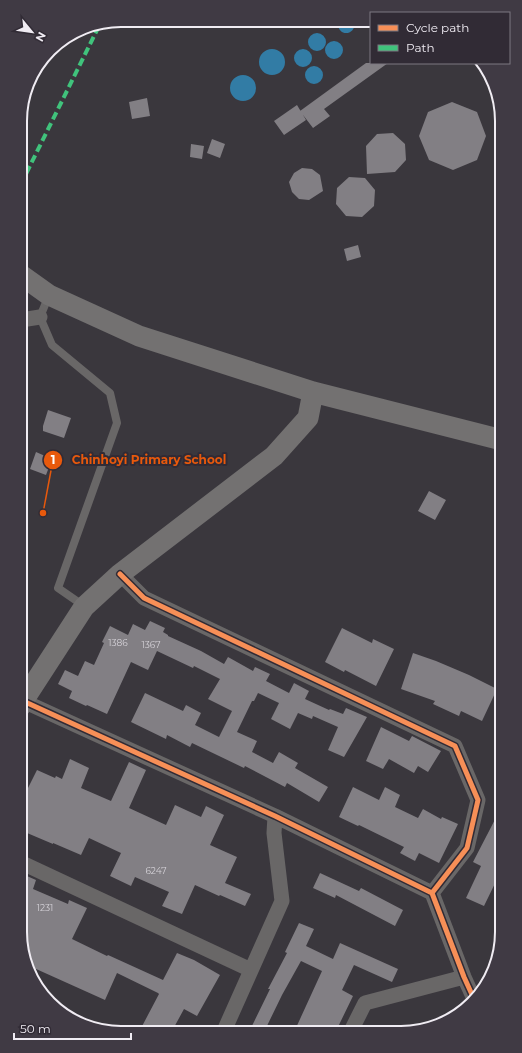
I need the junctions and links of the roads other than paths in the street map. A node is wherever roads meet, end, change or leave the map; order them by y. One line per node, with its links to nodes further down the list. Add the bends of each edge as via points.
1 (27, 279): 2 (street)
2 (49, 295): 3 (lane); 5 (street, via 140,336)
3 (40, 317): 4 (street); 8 (lane, via 52,345 110,392 117,424 58,588)
4 (27, 319)
5 (313, 392): 6 (street); 7 (street, via 308,418 274,456)
6 (495, 438)
7 (120, 574): 8 (street); 13 (street, via 144,598 455,746 478,800 467,848)
8 (84, 607): 9 (street)
9 (27, 696)
10 (27, 706): 11 (street)
11 (275, 816): 13 (street); 14 (street, via 274,833 282,901)
12 (27, 865): 14 (street)
13 (432, 893): 15 (street)
14 (251, 970): 17 (street)
15 (464, 977): 16 (street); 18 (street, via 365,1003)
16 (472, 994)
17 (226, 1026)
18 (354, 1026)

